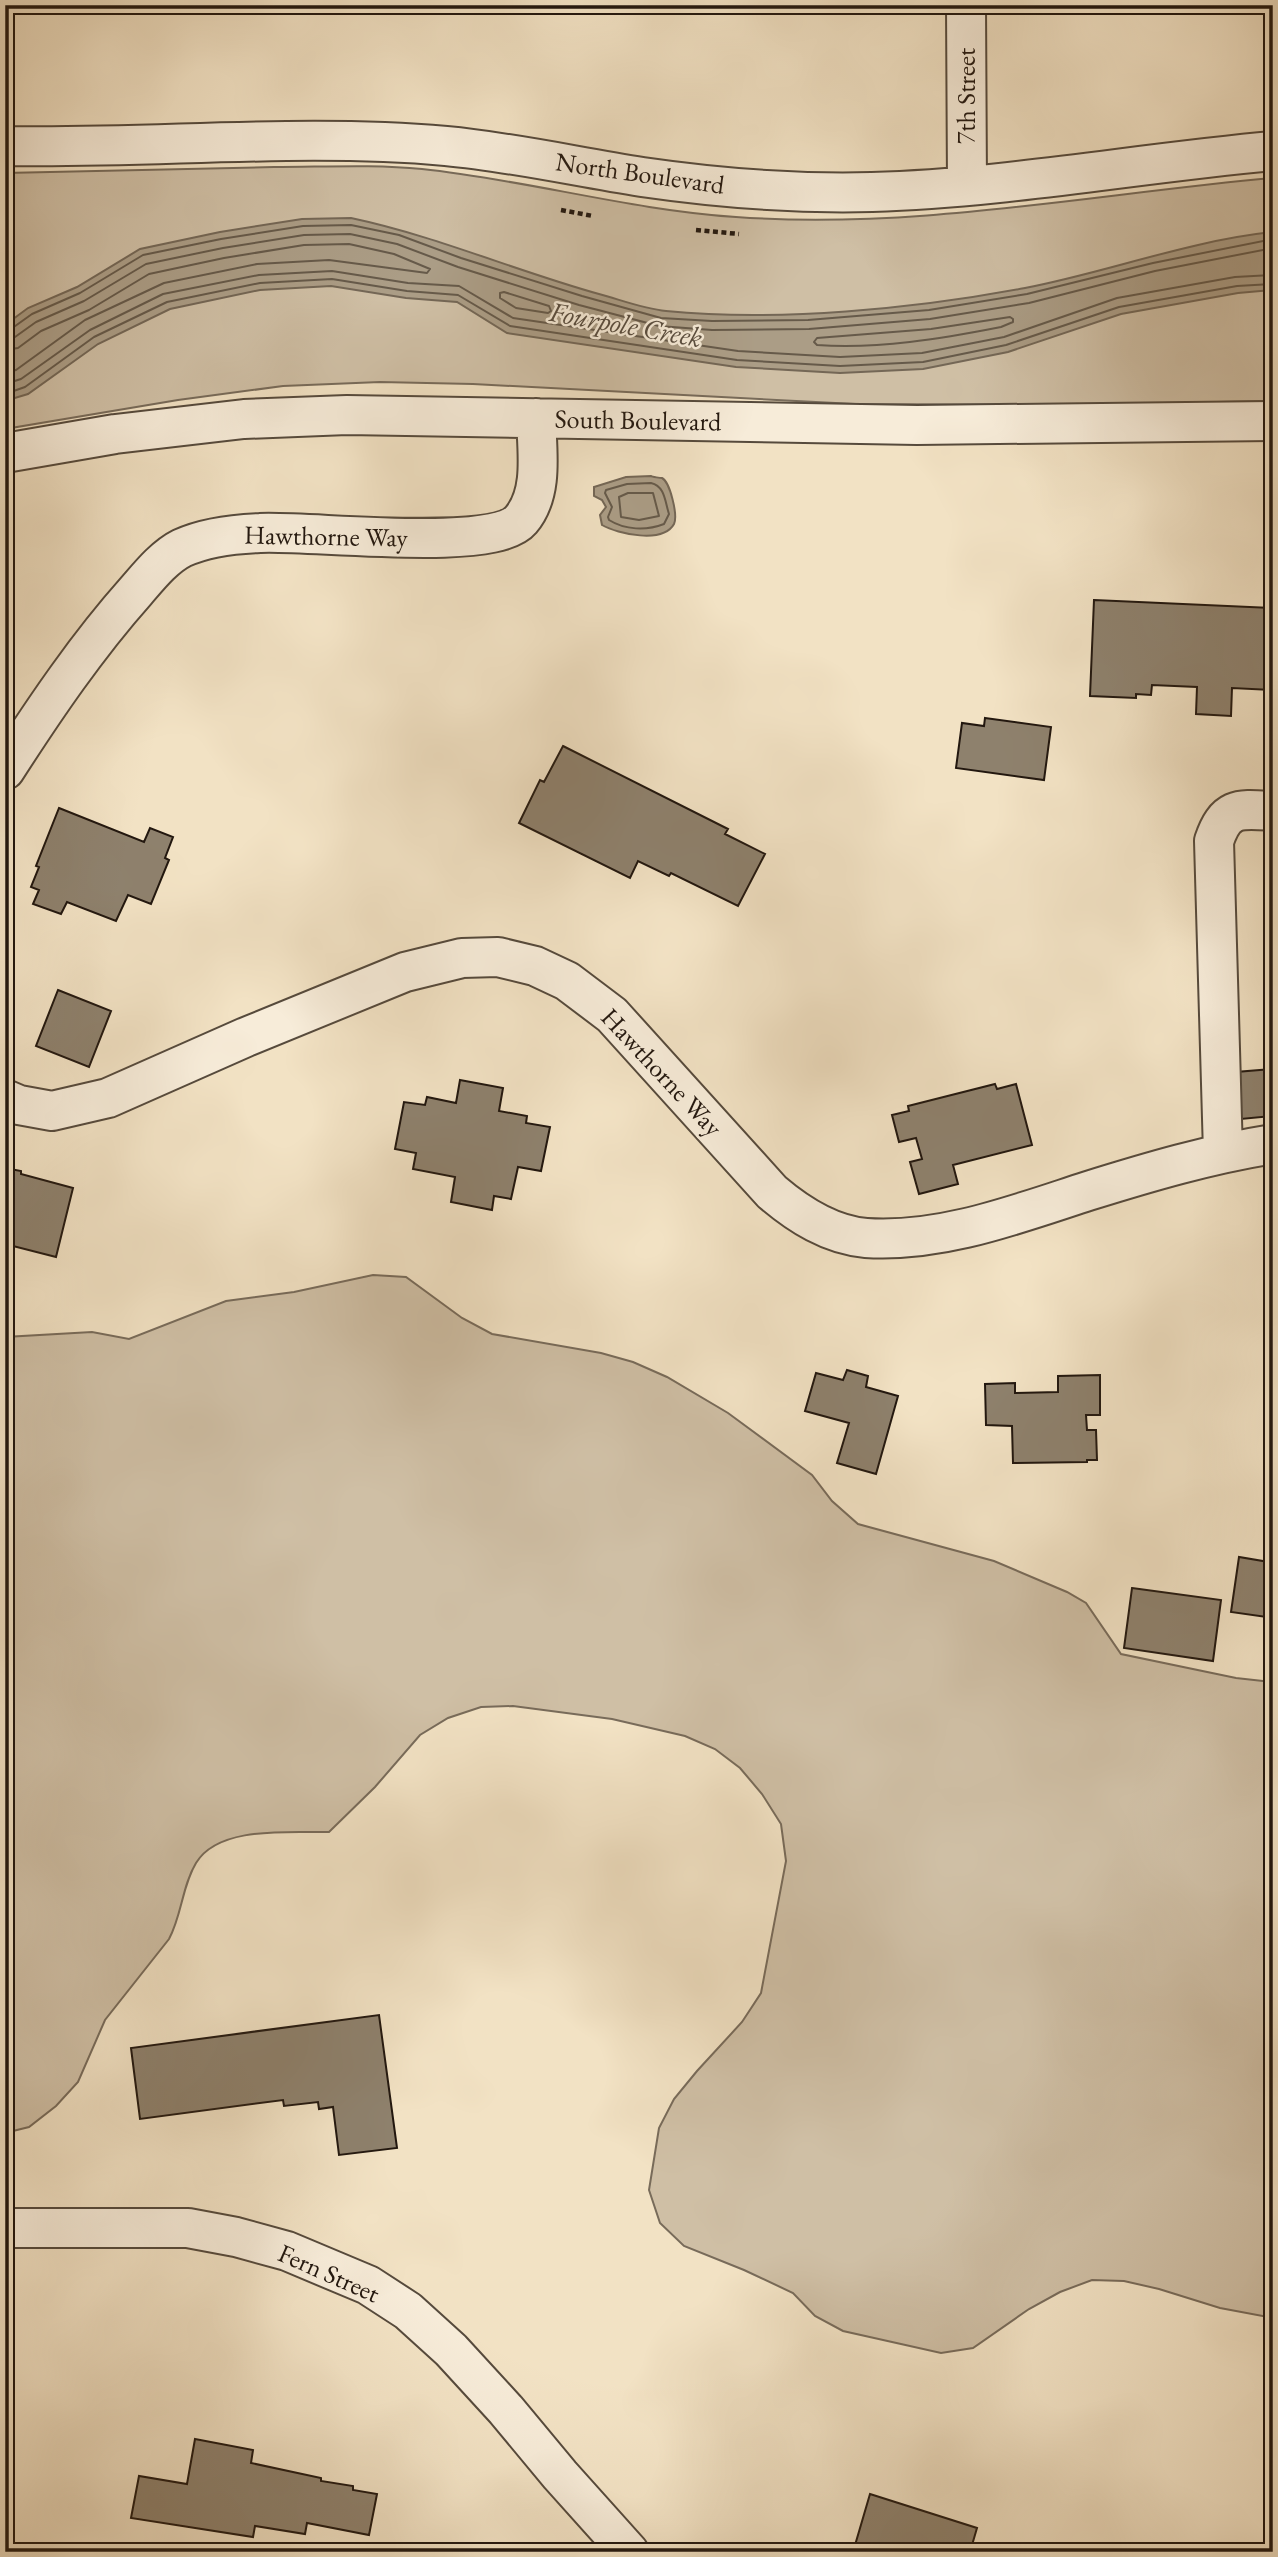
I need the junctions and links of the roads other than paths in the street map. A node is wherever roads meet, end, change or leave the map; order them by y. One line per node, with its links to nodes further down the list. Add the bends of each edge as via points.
1 (966, 5): 4 (street, 7th Street)
2 (5, 146): 4 (street, North Boulevard, via 369,141 448,146 709,186 858,192)
3 (1273, 151): 4 (street, North Boulevard)
4 (967, 186)
5 (536, 418): 6 (street, South Boulevard, via 917,425); 7 (street, South Boulevard, via 347,415 244,419); 8 (street, Hawthorne Way, via 537,485 532,502 520,523 498,533 448,538 262,533 221,536 182,548 155,569 114,615)
6 (1273, 421)
7 (5, 453)
8 (5, 770)
9 (1273, 811): 12 (street, via 1231,813 1220,822 1214,841)
10 (5, 1098): 12 (street, Hawthorne Way, via 52,1111 108,1098 405,972 463,958 498,957 567,981 612,1014 772,1192 799,1215 829,1228 864,1237 905,1238 962,1228)
11 (1273, 1144): 12 (street, Hawthorne Way)
12 (1223, 1153)
13 (5, 2228): 14 (street, Fern Street, via 188,2228 287,2251 368,2285 408,2311 450,2350)
14 (629, 2552)

